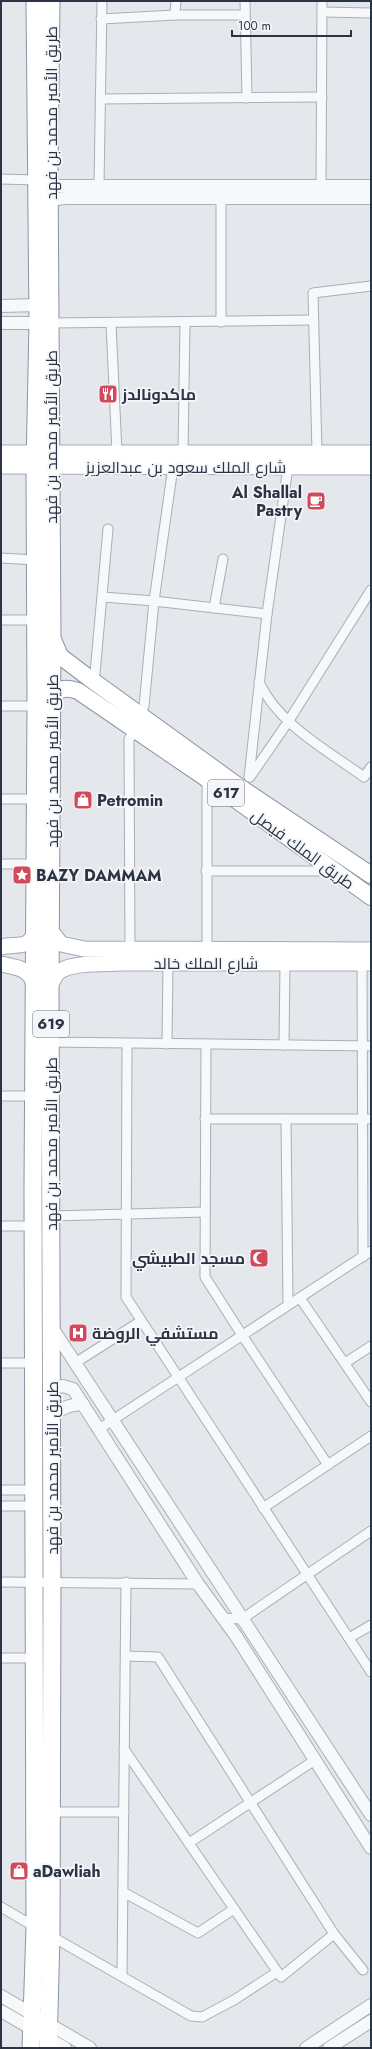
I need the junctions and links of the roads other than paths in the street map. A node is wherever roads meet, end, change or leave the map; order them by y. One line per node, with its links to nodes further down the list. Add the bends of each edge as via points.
1 (35, 1): 19 (highway, طريق الأمير محمد بن فهد / 619)
2 (51, 1): 19 (highway, طريق الأمير محمد بن فهد / 619)
3 (102, 1): 11 (street)
4 (176, 1): 9 (street)
5 (245, 1): 10 (street)
6 (322, 1): 7 (street)
7 (323, 12): 8 (street); 12 (street)
8 (371, 13)
9 (175, 15): 10 (street); 11 (street)
10 (245, 15): 13 (street)
11 (101, 19): 14 (street)
12 (322, 97): 13 (street); 17 (street)
13 (247, 98): 14 (street)
14 (100, 99): 16 (street)
15 (1, 179): 19 (street)
16 (99, 186): 17 (street); 19 (street)
17 (321, 186): 18 (street)
18 (371, 186)
19 (46, 189): 20 (street, via 66,198); 23 (highway, طريق الأمير محمد بن فهد / 619); 28 (highway, طريق الأمير محمد بن فهد / 619)
20 (220, 198): 21 (street); 26 (street)
21 (371, 198)
22 (371, 286): 25 (street, via 313,293)
23 (38, 305): 24 (street); 28 (highway, طريق الأمير محمد بن فهد / 619)
24 (1, 306)
25 (312, 320): 26 (street); 34 (street)
26 (221, 322): 30 (street)
27 (1, 323): 28 (street)
28 (44, 323): 29 (street); 37 (highway, طريق الأمير محمد بن فهد / 619)
29 (111, 323): 30 (street); 32 (street)
30 (185, 323): 33 (street)
31 (1, 453): 37 (main road, شارع الملك سعود بن عبدالعزيز)
32 (117, 453): 33 (main road, شارع الملك سعود بن عبدالعزيز); 37 (main road, شارع الملك سعود بن عبدالعزيز)
33 (183, 453): 36 (main road, شارع الملك سعود بن عبدالعزيز)
34 (317, 453): 35 (main road, شارع الملك سعود بن عبدالعزيز); 36 (main road, شارع الملك سعود بن عبدالعزيز)
35 (371, 453)
36 (269, 454): 39 (main road, via 228,460 180,459)
37 (43, 460): 38 (main road, شارع الملك سعود بن عبدالعزيز); 39 (main road, شارع الملك سعود بن عبدالعزيز); 45 (highway, طريق الأمير محمد بن فهد / 619); 53 (highway, طريق الأمير محمد بن فهد / 619)
38 (1, 466)
39 (173, 467): 40 (main road, شارع الملك سعود بن عبدالعزيز); 48 (street)
40 (288, 467): 41 (main road, شارع الملك سعود بن عبدالعزيز); 50 (street)
41 (371, 467)
42 (108, 529): 47 (street)
43 (1, 558): 45 (street)
44 (222, 559): 49 (street)
45 (36, 560): 52 (highway, طريق الأمير محمد بن فهد / 619)
46 (371, 590): 60 (street)
47 (103, 597): 48 (street); 54 (street)
48 (154, 601): 49 (street); 59 (street, via 144,706)
49 (214, 608): 50 (street)
50 (267, 614): 55 (street)
51 (1, 620): 52 (street)
52 (35, 620): 58 (highway, طريق الأمير محمد بن فهد / 619)
53 (52, 637): 54 (highway, طريق الملك فيصل, via 60,656); 58 (highway, طريق الأمير محمد بن فهد / 619)
54 (92, 676): 56 (highway, via 76,680); 59 (highway, طريق الملك فيصل / 617)
55 (258, 680): 60 (street, via 269,701); 64 (street)
56 (78, 691): 58 (highway, via 66,688 58,691); 59 (highway, طريق الملك فيصل / 617)
57 (1, 706): 58 (street)
58 (44, 707): 66 (highway, طريق الأمير محمد بن فهد / 619); 75 (highway, طريق الأمير محمد بن فهد / 619)
59 (137, 722): 62 (highway, طريق الملك فيصل / 617); 64 (highway, طريق الملك فيصل / 617); 78 (street, via 129,739)
60 (288, 722): 63 (street); 64 (street)
61 (371, 767): 63 (street)
62 (208, 779): 70 (highway, طريق الملك فيصل / 617); 71 (street)
63 (368, 779)
64 (245, 783): 67 (highway, طريق الملك فيصل / 617)
65 (1, 799): 66 (street)
66 (35, 799): 69 (highway, طريق الأمير محمد بن فهد / 619)
67 (291, 822): 72 (highway, طريق الملك فيصل / 617); 73 (highway)
68 (1, 864): 69 (street)
69 (35, 864): 75 (highway, طريق الأمير محمد بن فهد / 619)
70 (324, 865): 71 (street, via 319,871); 74 (highway, طريق الملك فيصل / 617)
71 (206, 871): 79 (street)
72 (371, 875)
73 (371, 884)
74 (371, 897)
75 (43, 932): 76 (main road, via 25,945); 77 (main road, شارع الملك خالد, via 61,944); 86 (highway, طريق الأمير محمد بن فهد / 619)
76 (1, 948): 83 (main road, via 9,950 12,957 8,962)
77 (84, 949): 78 (main road, شارع الملك خالد); 85 (main road, via 75,950 72,957 75,963)
78 (130, 949): 79 (main road, شارع الملك خالد)
79 (207, 950): 80 (main road, شارع الملك خالد)
80 (371, 950)
81 (285, 963): 82 (main road, شارع الملك خالد); 84 (main road, شارع الملك خالد); 92 (street)
82 (366, 963): 93 (street)
83 (1, 964): 86 (main road, via 27,971)
84 (168, 964): 85 (main road, شارع الملك خالد); 90 (street)
85 (83, 965): 86 (main road, شارع الملك خالد, via 60,971)
86 (42, 986): 87 (highway, طريق الأمير محمد بن فهد / 619); 88 (highway, طريق الأمير محمد بن فهد / 619)
87 (34, 1042): 88 (street); 95 (highway, طريق الأمير محمد بن فهد / 619)
88 (52, 1042): 89 (street); 101 (highway, طريق الأمير محمد بن فهد / 619)
89 (127, 1044): 90 (street); 100 (street)
90 (167, 1044): 91 (street)
91 (206, 1044): 92 (street); 97 (street)
92 (284, 1045): 93 (street)
93 (367, 1046): 96 (street)
94 (1, 1096): 95 (street)
95 (34, 1096): 103 (highway, طريق الأمير محمد بن فهد / 619)
96 (367, 1118): 98 (street); 105 (street)
97 (205, 1119): 98 (street); 99 (street)
98 (286, 1119): 107 (street)
99 (205, 1212): 100 (street); 110 (street, via 205,1277)
100 (127, 1214): 101 (street); 108 (street, via 126,1297)
101 (51, 1216): 109 (highway, طريق الأمير محمد بن فهد / 619)
102 (1, 1226): 103 (street)
103 (33, 1226): 113 (highway, طريق الأمير محمد بن فهد / 619)
104 (371, 1251): 105 (street)
105 (363, 1257): 106 (street)
106 (300, 1298): 107 (street); 115 (street)
107 (288, 1305): 110 (street)
108 (141, 1321): 114 (street); 116 (street)
109 (52, 1326): 114 (street); 117 (highway, طريق الأمير محمد بن فهد / 619)
110 (242, 1335): 116 (street); 124 (street)
111 (371, 1346): 115 (street)
112 (1, 1363): 113 (street)
113 (34, 1363): 126 (highway, طريق الأمير محمد بن فهد / 619)
114 (75, 1363): 121 (street)
115 (345, 1363): 118 (street)
116 (177, 1377): 121 (street); 128 (street)
117 (52, 1388): 119 (street, via 63,1386 73,1389); 120 (highway, طريق الأمير محمد بن فهد / 619)
118 (371, 1402)
119 (83, 1404): 120 (street, via 69,1405); 122 (street)
120 (52, 1416): 134 (highway, طريق الأمير محمد بن فهد / 619)
121 (112, 1420): 122 (street); 137 (street)
122 (99, 1429): 135 (street)
123 (371, 1436): 124 (street)
124 (328, 1465): 128 (street)
125 (1, 1490): 126 (street)
126 (34, 1498): 127 (street); 133 (highway, طريق الأمير محمد بن فهد / 619)
127 (1, 1506)
128 (263, 1508): 130 (street)
129 (371, 1531): 130 (street)
130 (306, 1574): 137 (street); 139 (street)
131 (1, 1582): 133 (street)
132 (126, 1582): 134 (street); 135 (street); 140 (street)
133 (35, 1583): 134 (street); 142 (highway, طريق الأمير محمد بن فهد / 619)
134 (52, 1583): 147 (highway, طريق الأمير محمد بن فهد / 619)
135 (198, 1584): 136 (street)
136 (222, 1618): 137 (street); 145 (street)
137 (242, 1619): 149 (street)
138 (371, 1625): 139 (street)
139 (349, 1638): 143 (street)
140 (126, 1656): 144 (street); 146 (street, via 158,1657)
141 (1, 1658): 142 (street)
142 (35, 1658): 155 (highway, طريق الأمير محمد بن فهد / 619)
143 (371, 1672)
144 (124, 1750): 148 (street); 150 (street)
145 (315, 1760): 146 (street); 151 (street)
146 (251, 1803): 150 (street); 156 (street)
147 (52, 1812): 148 (street); 157 (highway, طريق الأمير محمد بن فهد / 619)
148 (124, 1812): 152 (street)
149 (371, 1814)
150 (189, 1843): 154 (street)
151 (371, 1848)
152 (123, 1892): 154 (street, via 198,1933); 160 (street)
153 (1, 1907): 155 (street)
154 (234, 1909): 159 (street)
155 (35, 1927): 164 (highway, طريق الأمير محمد بن فهد / 619)
156 (334, 1934): 158 (street); 159 (street, via 281,1977)
157 (52, 1936): 160 (street); 166 (highway, طريق الأمير محمد بن فهد / 619)
158 (363, 1970)
159 (277, 1972): 160 (street, via 202,2017 191,2016)
160 (122, 1976)
161 (1, 1996): 164 (street)
162 (371, 2005): 170 (street)
163 (1, 2010): 164 (street)
164 (32, 2021): 166 (street); 167 (highway, طريق الأمير محمد بن فهد / 619)
165 (371, 2021): 171 (street)
166 (48, 2037): 168 (street); 169 (street)
167 (31, 2048)
168 (65, 2048)
169 (90, 2048)
170 (306, 2048)
171 (329, 2048)

